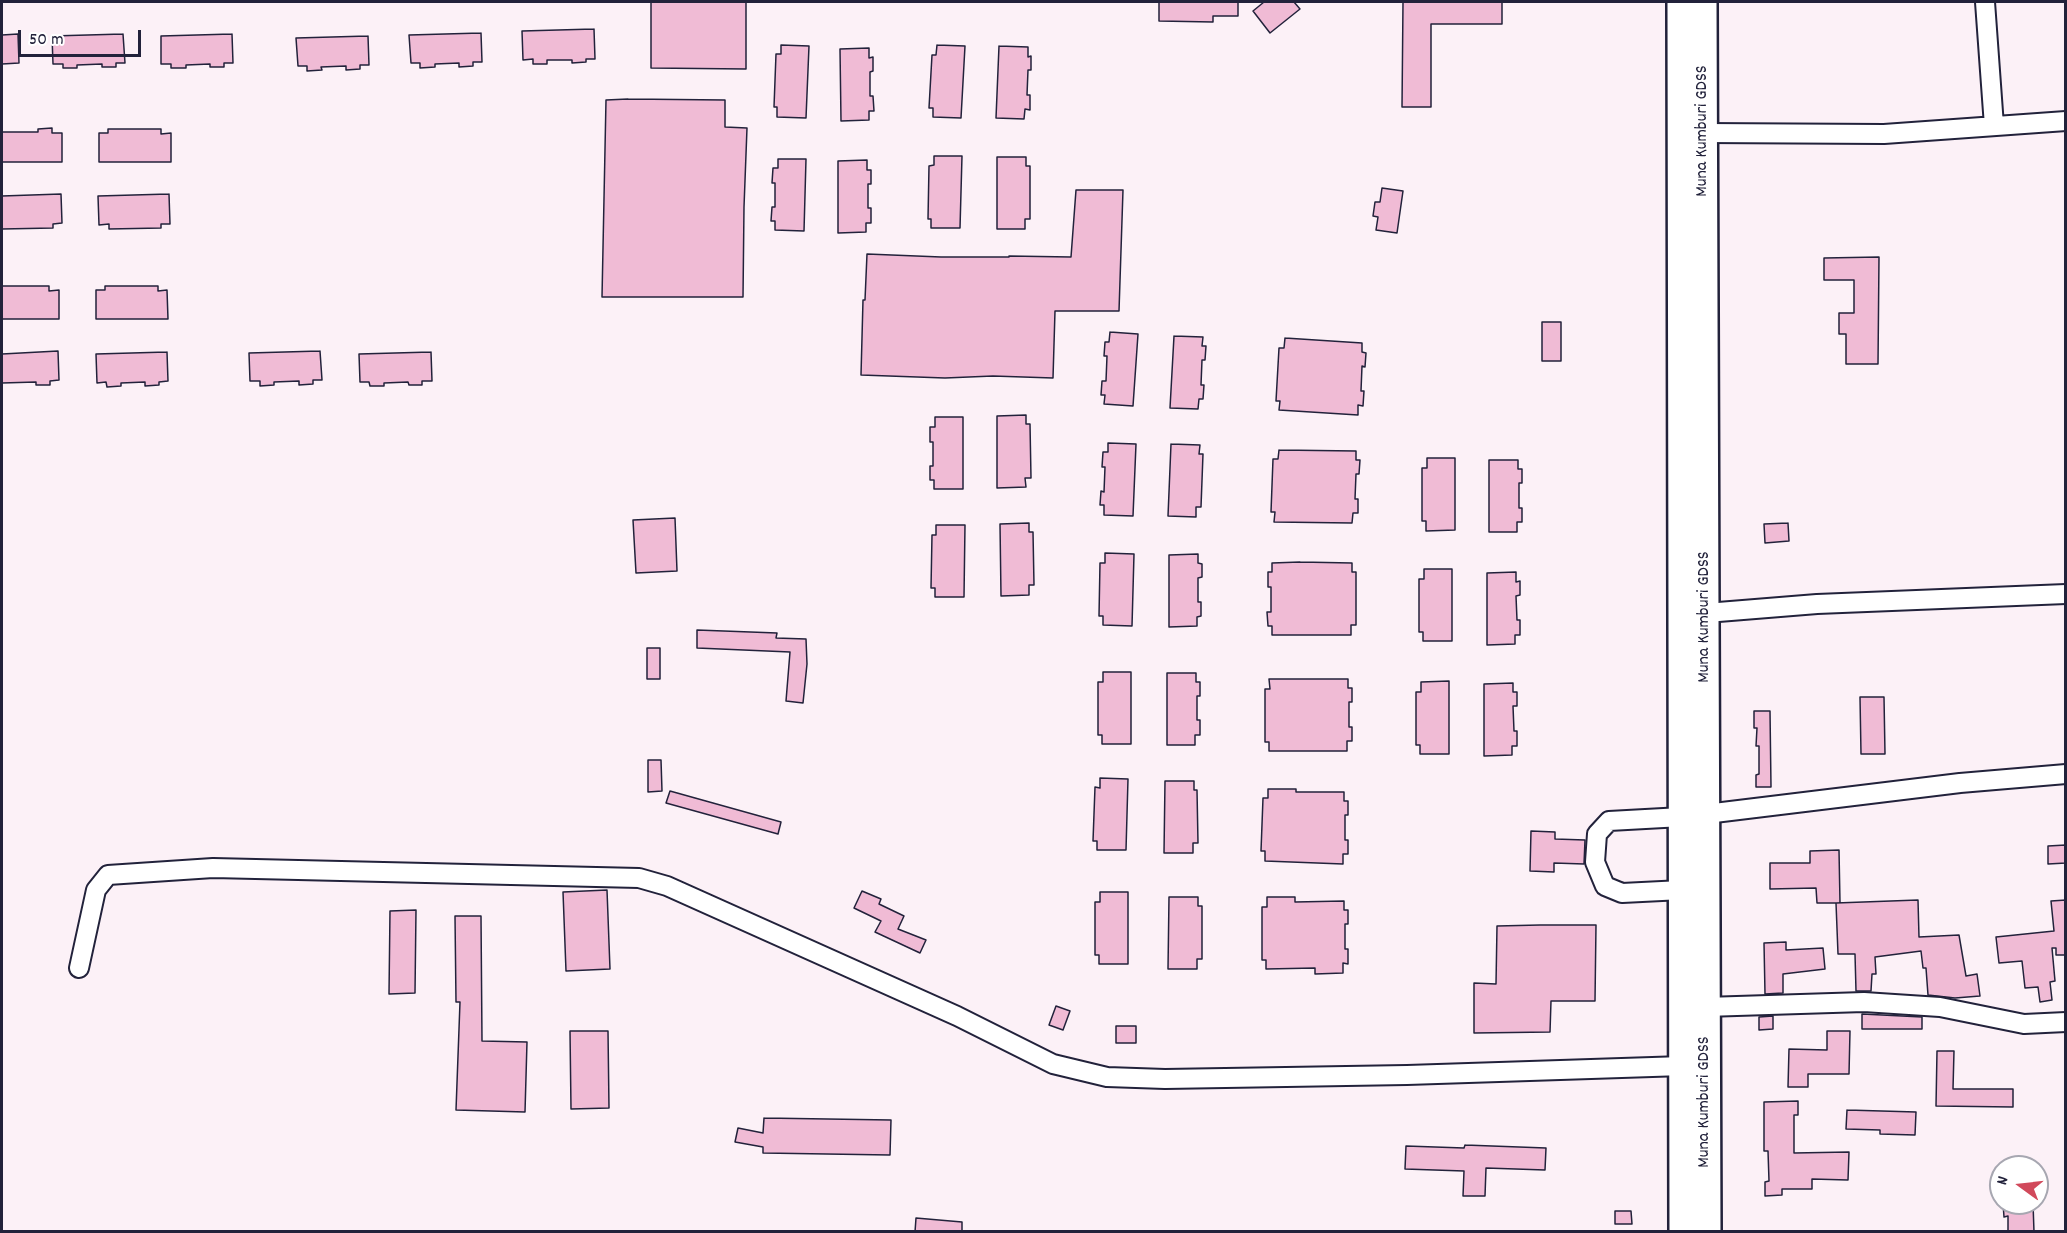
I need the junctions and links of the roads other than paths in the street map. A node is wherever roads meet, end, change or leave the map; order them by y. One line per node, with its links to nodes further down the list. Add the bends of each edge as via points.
1 (1681, 2): 10 (highway, Muna Kumburi GDSS)
2 (1703, 2): 6 (highway, Muna Kumburi GDSS)
3 (1985, 2): 5 (street)
4 (2066, 121): 5 (street)
5 (1994, 126): 6 (street, via 1884,134)
6 (1704, 133): 8 (highway, Muna Kumburi GDSS)
7 (2066, 594): 8 (street, via 1817,604)
8 (1706, 613): 10 (highway, Muna Kumburi GDSS)
9 (2066, 774): 10 (street)
10 (1694, 815): 11 (highway, Muna Kumburi GDSS); 11 (street, via 1609,821 1597,834 1595,862 1605,886 1622,893); 13 (highway, Muna Kumburi GDSS)
11 (1682, 890): 15 (highway, Muna Kumburi GDSS)
12 (79, 968): 15 (street, via 96,890 108,875 213,868 639,878 667,886 946,1011 1053,1064 1107,1077 1407,1076)
13 (1705, 1007): 14 (street, via 1864,1002 1940,1007 2024,1024); 17 (highway, Muna Kumburi GDSS)
14 (2066, 1022)
15 (1683, 1066): 16 (highway, Muna Kumburi GDSS)
16 (1683, 1232)
17 (1707, 1232)

